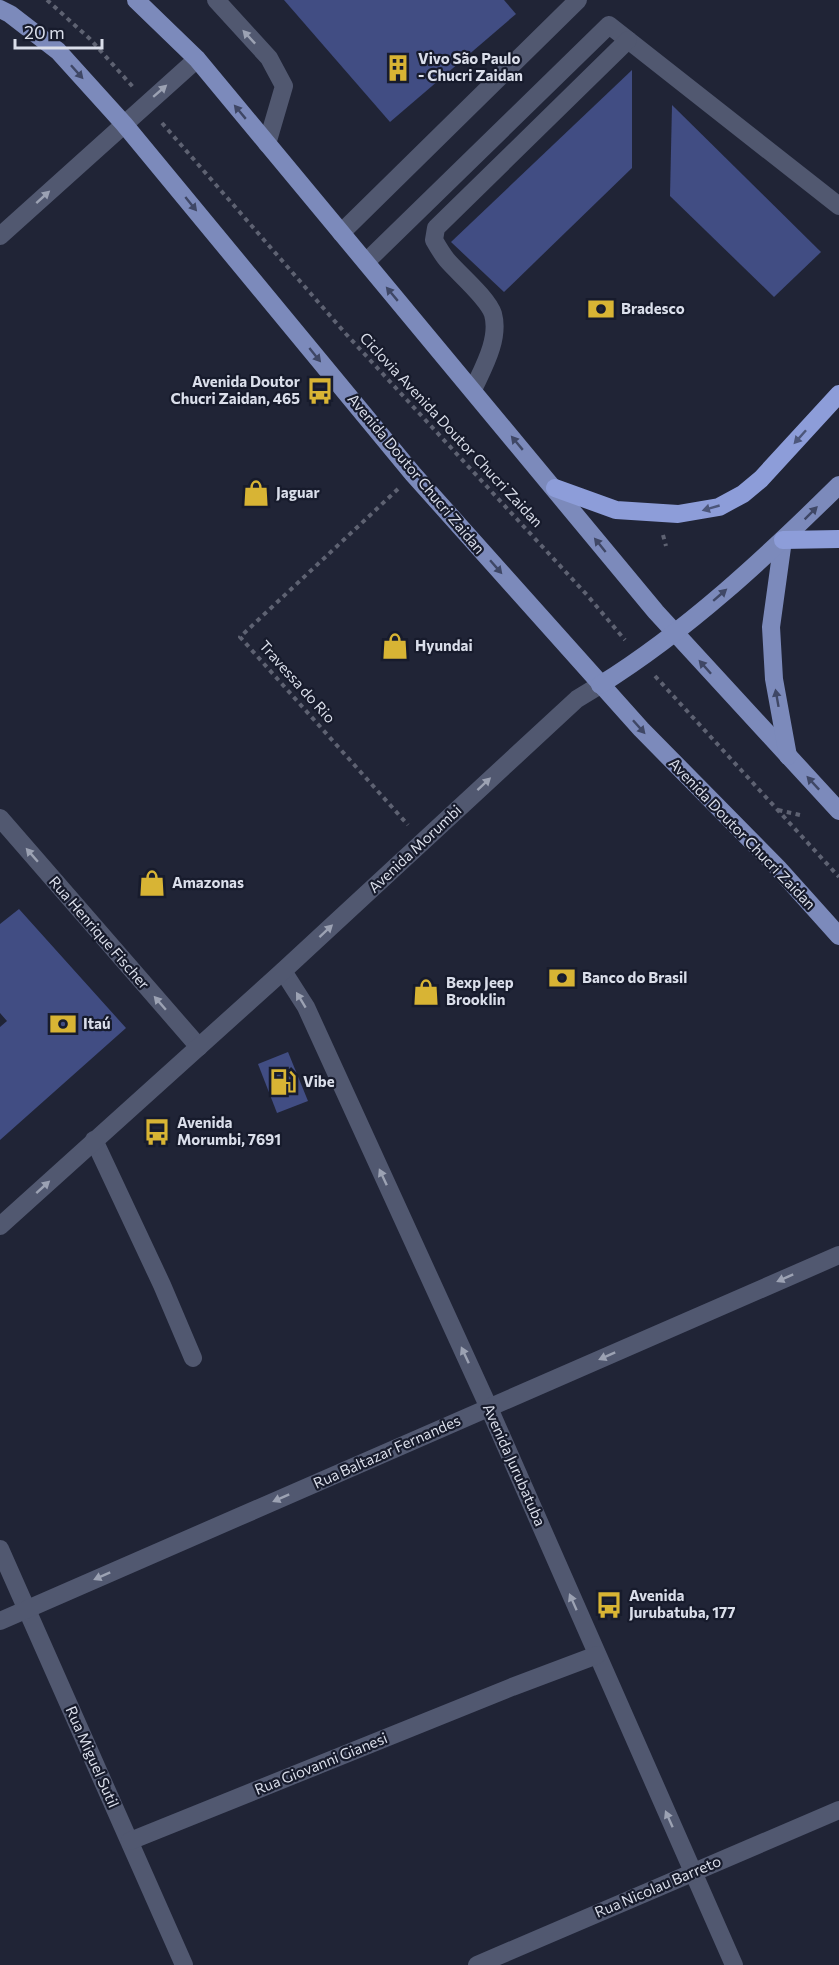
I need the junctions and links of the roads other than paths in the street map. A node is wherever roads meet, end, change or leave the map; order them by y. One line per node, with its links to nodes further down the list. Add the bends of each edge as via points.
1 (136, 0): 6 (main road)
2 (216, 0): 8 (street, one-way to 2, via 284,86 269,58)
3 (578, 0): 10 (street)
4 (0, 9): 7 (main road, Avenida Doutor Chucri Zaidan, one-way to 7, via 58,51)
5 (628, 40): 9 (street); 12 (street, via 609,26); 13 (street, via 436,228 434,240 447,260 493,312 494,331 488,358)
6 (197, 59): 7 (street, one-way to 6); 8 (main road, one-way to 6)
7 (124, 123): 11 (street, one-way to 7); 20 (main road, Avenida Doutor Chucri Zaidan, one-way to 20, via 414,474)
8 (267, 144): 10 (main road)
9 (839, 206)
10 (341, 232): 12 (main road)
11 (0, 236)
12 (366, 262): 13 (main road, one-way to 12)
13 (473, 390): 16 (main road, one-way to 13)
14 (839, 394): 16 (highway, one-way to 16, via 761,479 718,507 678,514 616,510)
15 (839, 485): 18 (main road, Avenida Morumbi, one-way to 15)
16 (555, 488): 19 (main road, one-way to 16)
17 (839, 539): 18 (highway)
18 (783, 540): 19 (main road, Avenida Morumbi, one-way to 18); 21 (main road, one-way to 18, via 774,679 771,627)
19 (675, 633): 20 (main road, Avenida Morumbi); 21 (main road, one-way to 19)
20 (600, 685): 24 (main road, Avenida Doutor Chucri Zaidan, one-way to 24); 25 (street, Avenida Morumbi, one-way to 20, via 577,699)
21 (788, 756): 22 (main road, one-way to 21)
22 (839, 811)
23 (0, 818): 26 (street, Rua Henrique Fischer, one-way to 23)
24 (839, 936)
25 (283, 971): 26 (street, Avenida Morumbi); 31 (street, Avenida Jurubatuba, one-way to 25, via 306,1007)
26 (199, 1047): 27 (street, Avenida Morumbi)
27 (94, 1140): 28 (street, Avenida Morumbi, one-way to 27); 30 (street)
28 (0, 1226)
29 (839, 1255): 31 (street, Rua Baltazar Fernandes, one-way to 31)
30 (193, 1358)
31 (489, 1408): 33 (street, Rua Baltazar Fernandes, one-way to 33); 35 (street, Avenida Jurubatuba, one-way to 31)
32 (0, 1549): 33 (street, Rua Miguel Sutil)
33 (26, 1609): 34 (street, Rua Baltazar Fernandes); 37 (street, Rua Miguel Sutil)
34 (0, 1621)
35 (597, 1655): 37 (street, Rua Giovanni Gianesi); 38 (street, Avenida Jurubatuba, one-way to 35)
36 (839, 1810): 38 (street, Rua Nicolau Barreto)
37 (130, 1841): 39 (street, Rua Miguel Sutil)
38 (693, 1872): 40 (street, Rua Nicolau Barreto); 41 (street, Avenida Jurubatuba)
39 (184, 1965)
40 (477, 1965)
41 (734, 1965)

